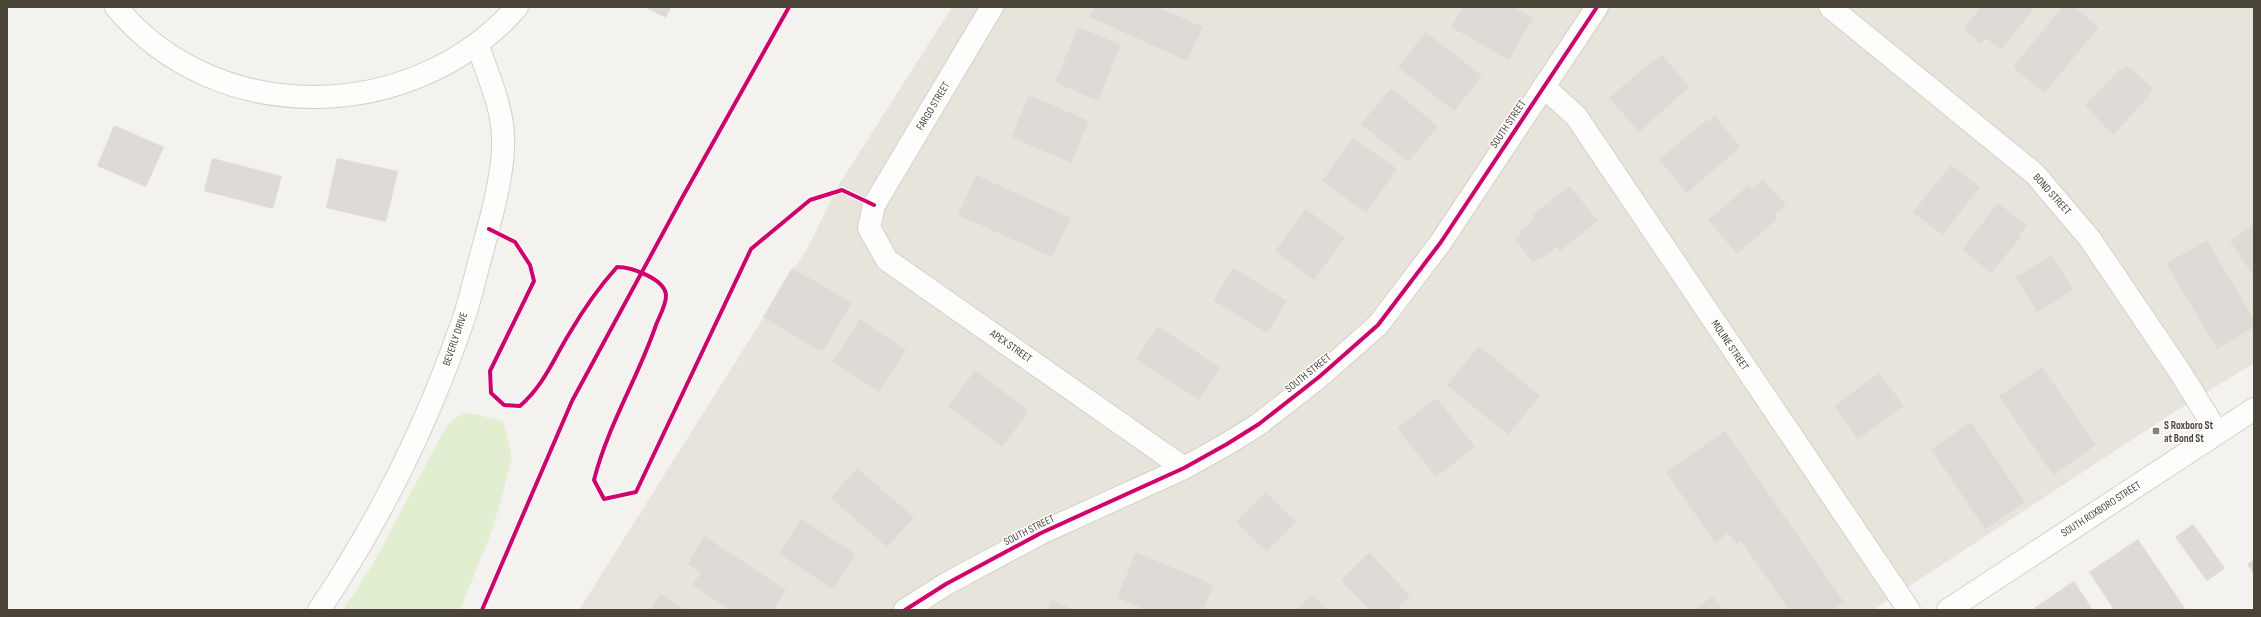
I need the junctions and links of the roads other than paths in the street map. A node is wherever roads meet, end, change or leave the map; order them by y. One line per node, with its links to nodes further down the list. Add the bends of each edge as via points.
1 (116, 7): 6 (street, via 141,32 190,66 225,82 277,95 337,97 397,86 425,75)
2 (518, 7): 6 (street)
3 (992, 7): 8 (street, FARGO STREET)
4 (1598, 7): 7 (street, SOUTH STREET)
5 (1830, 7): 10 (street, BOND STREET, via 2035,174 2090,240 2182,375)
6 (478, 45): 12 (street, BEVERLY DRIVE, via 500,114 503,136 500,170 489,229 460,328 426,417 396,482)
7 (1544, 87): 11 (street, SOUTH STREET, via 1441,242 1378,325 1319,377 1259,424); 14 (street, MOLINE STREET, via 1576,116)
8 (874, 205): 11 (street, APEX STREET, via 869,228 887,260)
9 (2254, 409): 10 (street, SOUTH ROXBORO STREET)
10 (2217, 432): 15 (street, SOUTH ROXBORO STREET)
11 (1184, 468): 13 (street, SOUTH STREET, via 1040,533 946,584)
12 (319, 610)
13 (905, 610)
14 (1909, 610)
15 (1948, 610)

